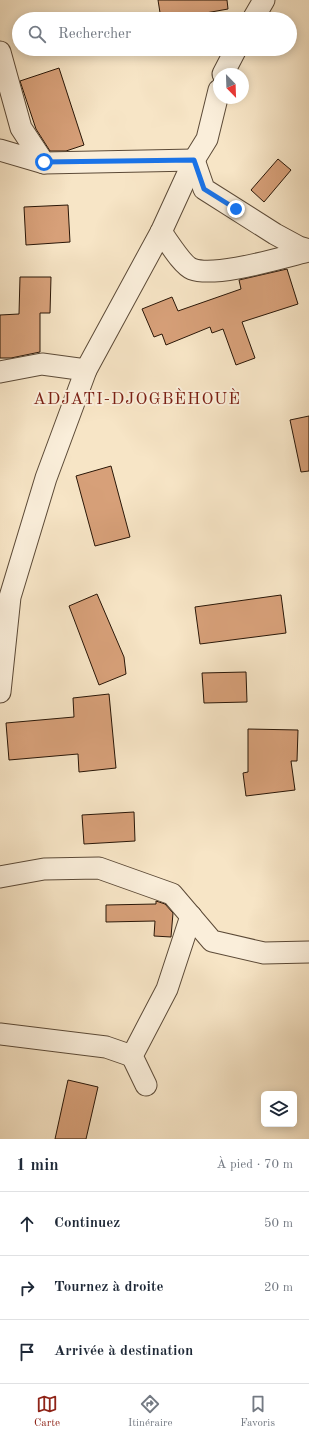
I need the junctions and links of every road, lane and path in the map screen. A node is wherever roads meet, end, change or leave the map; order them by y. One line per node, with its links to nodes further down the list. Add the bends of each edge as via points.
1 (264, 0): 2 (street)
2 (257, 12)
3 (0, 52): 9 (street, via 21,128)
4 (232, 56): 5 (street)
5 (226, 68)
6 (216, 104): 8 (street, via 207,139)
7 (0, 150): 9 (street)
8 (194, 160): 9 (street); 10 (street); 11 (street, via 204,189 275,234)
9 (44, 162)
10 (161, 232): 11 (street, via 178,257 191,269 208,272 253,265); 12 (street)
11 (309, 251)
12 (86, 370): 13 (street, via 42,364); 14 (street, via 46,478 10,597)
13 (0, 372)
14 (2, 653): 15 (street)
15 (0, 692)
16 (0, 877): 17 (street, via 44,869 99,868 172,894)
17 (191, 916): 18 (street, via 212,940 264,953); 20 (street, via 166,989)
18 (309, 952)
19 (0, 1034): 20 (street, via 106,1047)
20 (132, 1056): 21 (street)
21 (146, 1085)

